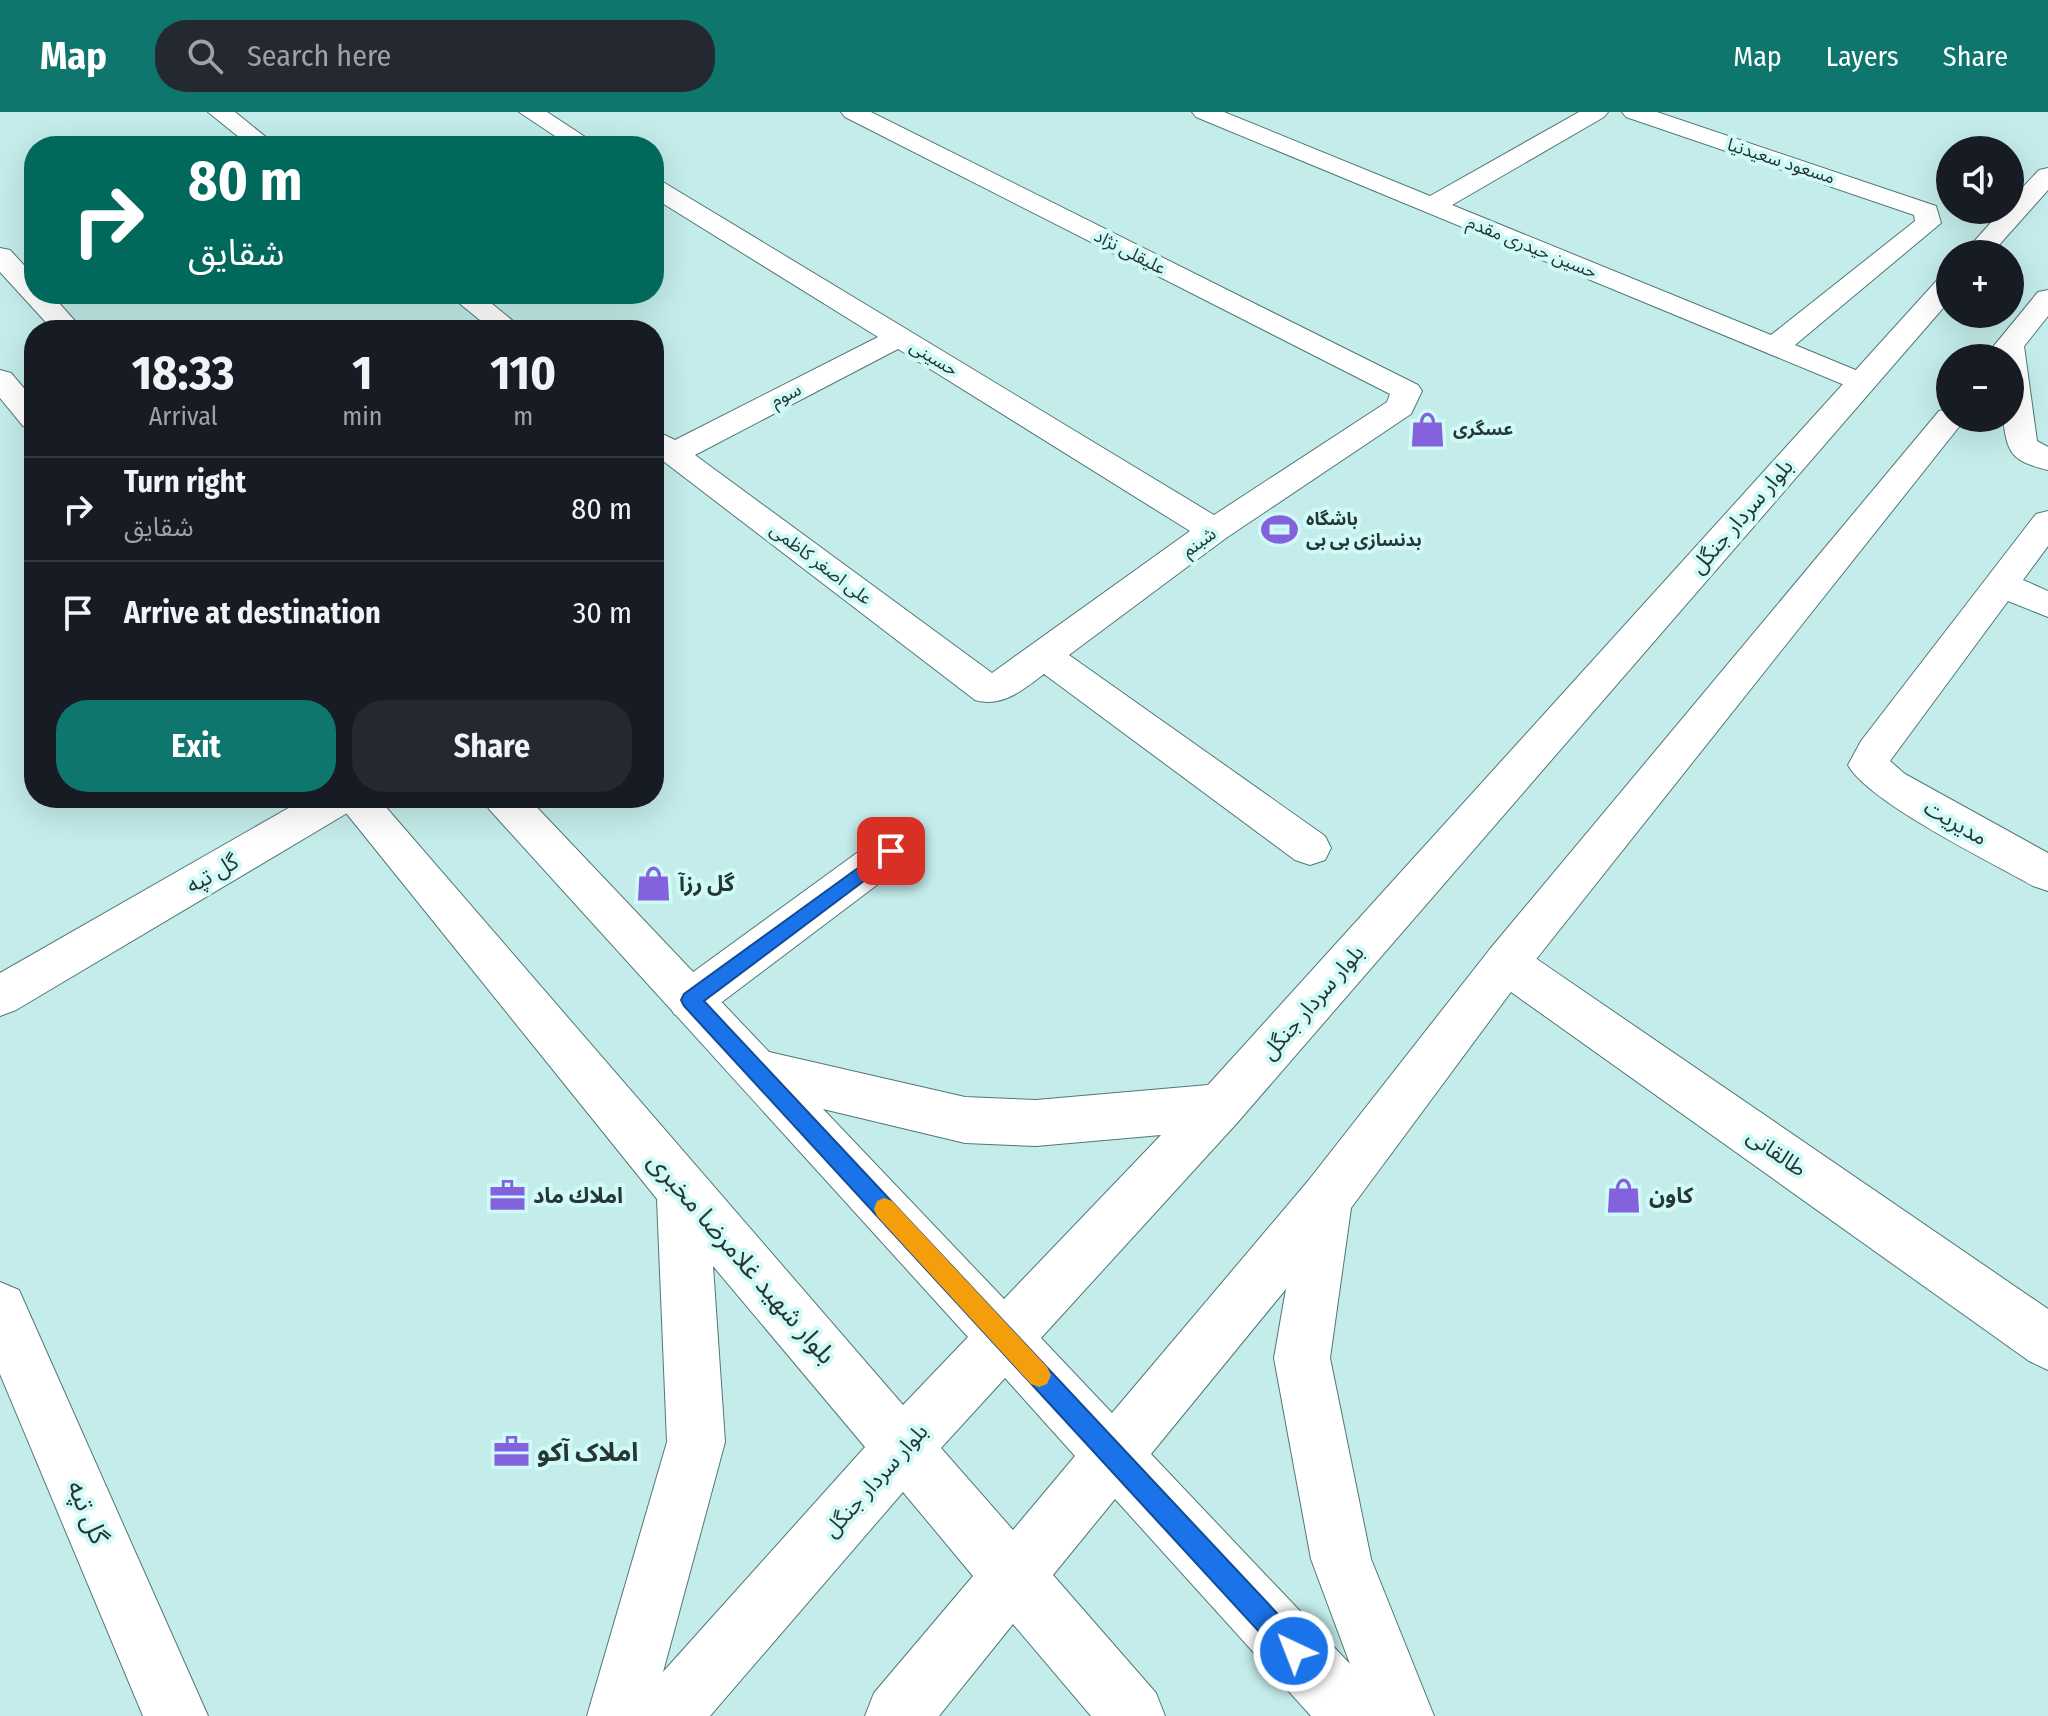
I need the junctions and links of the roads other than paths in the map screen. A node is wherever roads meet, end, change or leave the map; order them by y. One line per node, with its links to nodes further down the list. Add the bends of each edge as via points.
1 (220, 112): 7 (street)
2 (531, 112): 8 (street)
3 (1204, 112): 11 (street, حسین حیدری مقدم)
4 (1596, 112): 11 (street)
5 (1634, 112): 23 (street, مسعود سعیدنیا, via 1927,211 1928,223)
6 (872, 115): 26 (street, علیقلی نژاد)
7 (252, 136)
8 (571, 136)
9 (2048, 175): 12 (street)
10 (664, 193): 21 (street, حسینی)
11 (1431, 206): 23 (street, حسین حیدری مقدم)
12 (1989, 240)
13 (0, 256): 14 (street)
14 (24, 281)
15 (1936, 298): 25 (street, بلوار سردار جنگل)
16 (2048, 298): 22 (street)
17 (45, 304): 19 (street)
18 (475, 304): 20 (street)
19 (60, 320)
20 (497, 320)
21 (899, 337): 30 (street, سوم); 33 (street, حسینی)
22 (2011, 344)
23 (1775, 347): 25 (street, حسین حیدری مقدم)
24 (0, 379): 27 (street)
25 (1859, 382): 48 (street, بلوار سردار جنگل)
26 (1407, 391): 33 (street, شبنم, via 1400,407)
27 (24, 407)
28 (1939, 432): 44 (street)
29 (2019, 432): 31 (street, via 2022,446)
30 (664, 446): 37 (street, علی اصغر کاظمی)
31 (2048, 460)
32 (2048, 522): 34 (street)
33 (1214, 530): 36 (street, شبنم)
34 (2002, 584): 35 (street); 43 (street, مدیریت, via 1868,765 1891,785)
35 (2048, 605)
36 (1045, 656): 37 (street, شبنم); 41 (street)
37 (988, 690)
38 (323, 808): 45 (street, گل تپه)
39 (362, 808): 49 (street, بلوار شهید غلامرضا مخبری)
40 (512, 808): 46 (street)
41 (1310, 848)
42 (891, 851): 46 (street)
43 (2048, 874)
44 (1506, 963): 50 (street); 53 (street, طالقانی)
45 (0, 996)
46 (690, 1000): 47 (street)
47 (757, 1071): 48 (street, via 965,1120 1036,1123); 52 (street)
48 (1220, 1107): 52 (street, بلوار سردار جنگل)
49 (682, 1190): 54 (street, بلوار شهید غلامرضا مخبری); 58 (street, via 696,1442)
50 (1326, 1199): 55 (street); 63 (street, via 1302,1358 1341,1559)
51 (0, 1309): 57 (street, گل تپه)
52 (1004, 1337): 54 (street, بلوار سردار جنگل); 55 (street)
53 (2048, 1342)
54 (904, 1446): 56 (street, بلوار شهید غلامرضا مخبری); 59 (street, بلوار سردار جنگل)
55 (1114, 1456): 56 (street); 62 (street)
56 (1013, 1576): 60 (street); 61 (street, بلوار شهید غلامرضا مخبری)
57 (176, 1716)
58 (619, 1716)
59 (667, 1716)
60 (897, 1716)
61 (1133, 1716)
62 (1355, 1716)
63 (1402, 1716)

